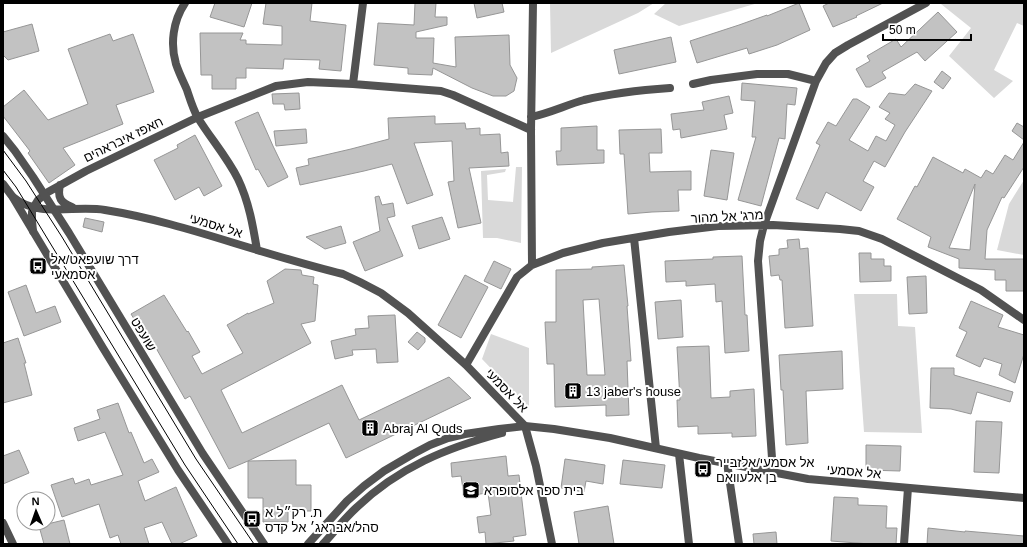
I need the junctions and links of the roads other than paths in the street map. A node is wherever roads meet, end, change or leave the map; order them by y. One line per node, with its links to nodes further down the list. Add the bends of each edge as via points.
1 (185, 3): 9 (street, via 176,21 173,51)
2 (363, 3): 6 (street)
3 (533, 3): 10 (street)
4 (926, 3): 5 (street, via 835,54 826,63)
5 (816, 81): 7 (street, via 788,74 757,74); 20 (street)
6 (353, 84): 9 (street, חאפז איבראהים, via 308,82 276,86); 11 (street, חאפז איבראהים, via 441,91)
7 (693, 84)
8 (670, 88): 10 (street, via 607,95)
9 (198, 117): 14 (street, חאפז איבראהים); 23 (street, via 239,181 253,224)
10 (531, 117): 11 (street)
11 (531, 130): 24 (street)
12 (3, 136): 15 (street, שועפט)
13 (3, 184): 16 (street)
14 (60, 185): 15 (street); 18 (street, via 61,200)
15 (44, 194): 17 (street); 19 (street, שועפט)
16 (12, 196): 17 (street, אל אסמעי); 21 (street)
17 (33, 208): 19 (street, אל אסמעי); 21 (street)
18 (74, 208): 19 (street, אל אסמעי); 23 (street, אל אסמעי, via 100,209 138,216)
19 (53, 209): 37 (street, שועפט, via 203,454)
20 (764, 225): 22 (street, מרג' אל מהור, via 718,226); 25 (street, מרג' אל מהור, via 859,231 882,239 981,290); 31 (street, via 758,261)
21 (33, 232): 36 (street, via 178,470)
22 (634, 238): 24 (street, מרג' אל מהור, via 563,253); 28 (street)
23 (257, 250): 26 (street, אל אסמעי, via 343,274 381,293 408,313)
24 (532, 265): 26 (street, מרג' אל מהור, via 517,277)
25 (1024, 320)
26 (466, 365): 27 (street, אל אסמעי)
27 (525, 426): 28 (street, אל אסמעי, via 610,438); 38 (street, via 448,438 413,454 364,486); 39 (street, via 469,442 405,471 361,503); 40 (street)
28 (656, 448): 29 (street, אל אסמעי)
29 (679, 454): 30 (street, אל אסמעי); 41 (street)
30 (727, 463): 31 (street, אל אסמעי); 42 (street)
31 (773, 472): 32 (street, אל אסמעי, via 808,479)
32 (908, 488): 33 (street, אל אסמעי); 43 (street)
33 (1024, 498)
34 (3, 523): 35 (street)
35 (13, 544)
36 (228, 544)
37 (264, 544)
38 (308, 544)
39 (323, 544)
40 (552, 544)
41 (689, 544)
42 (739, 544)
43 (904, 544)

